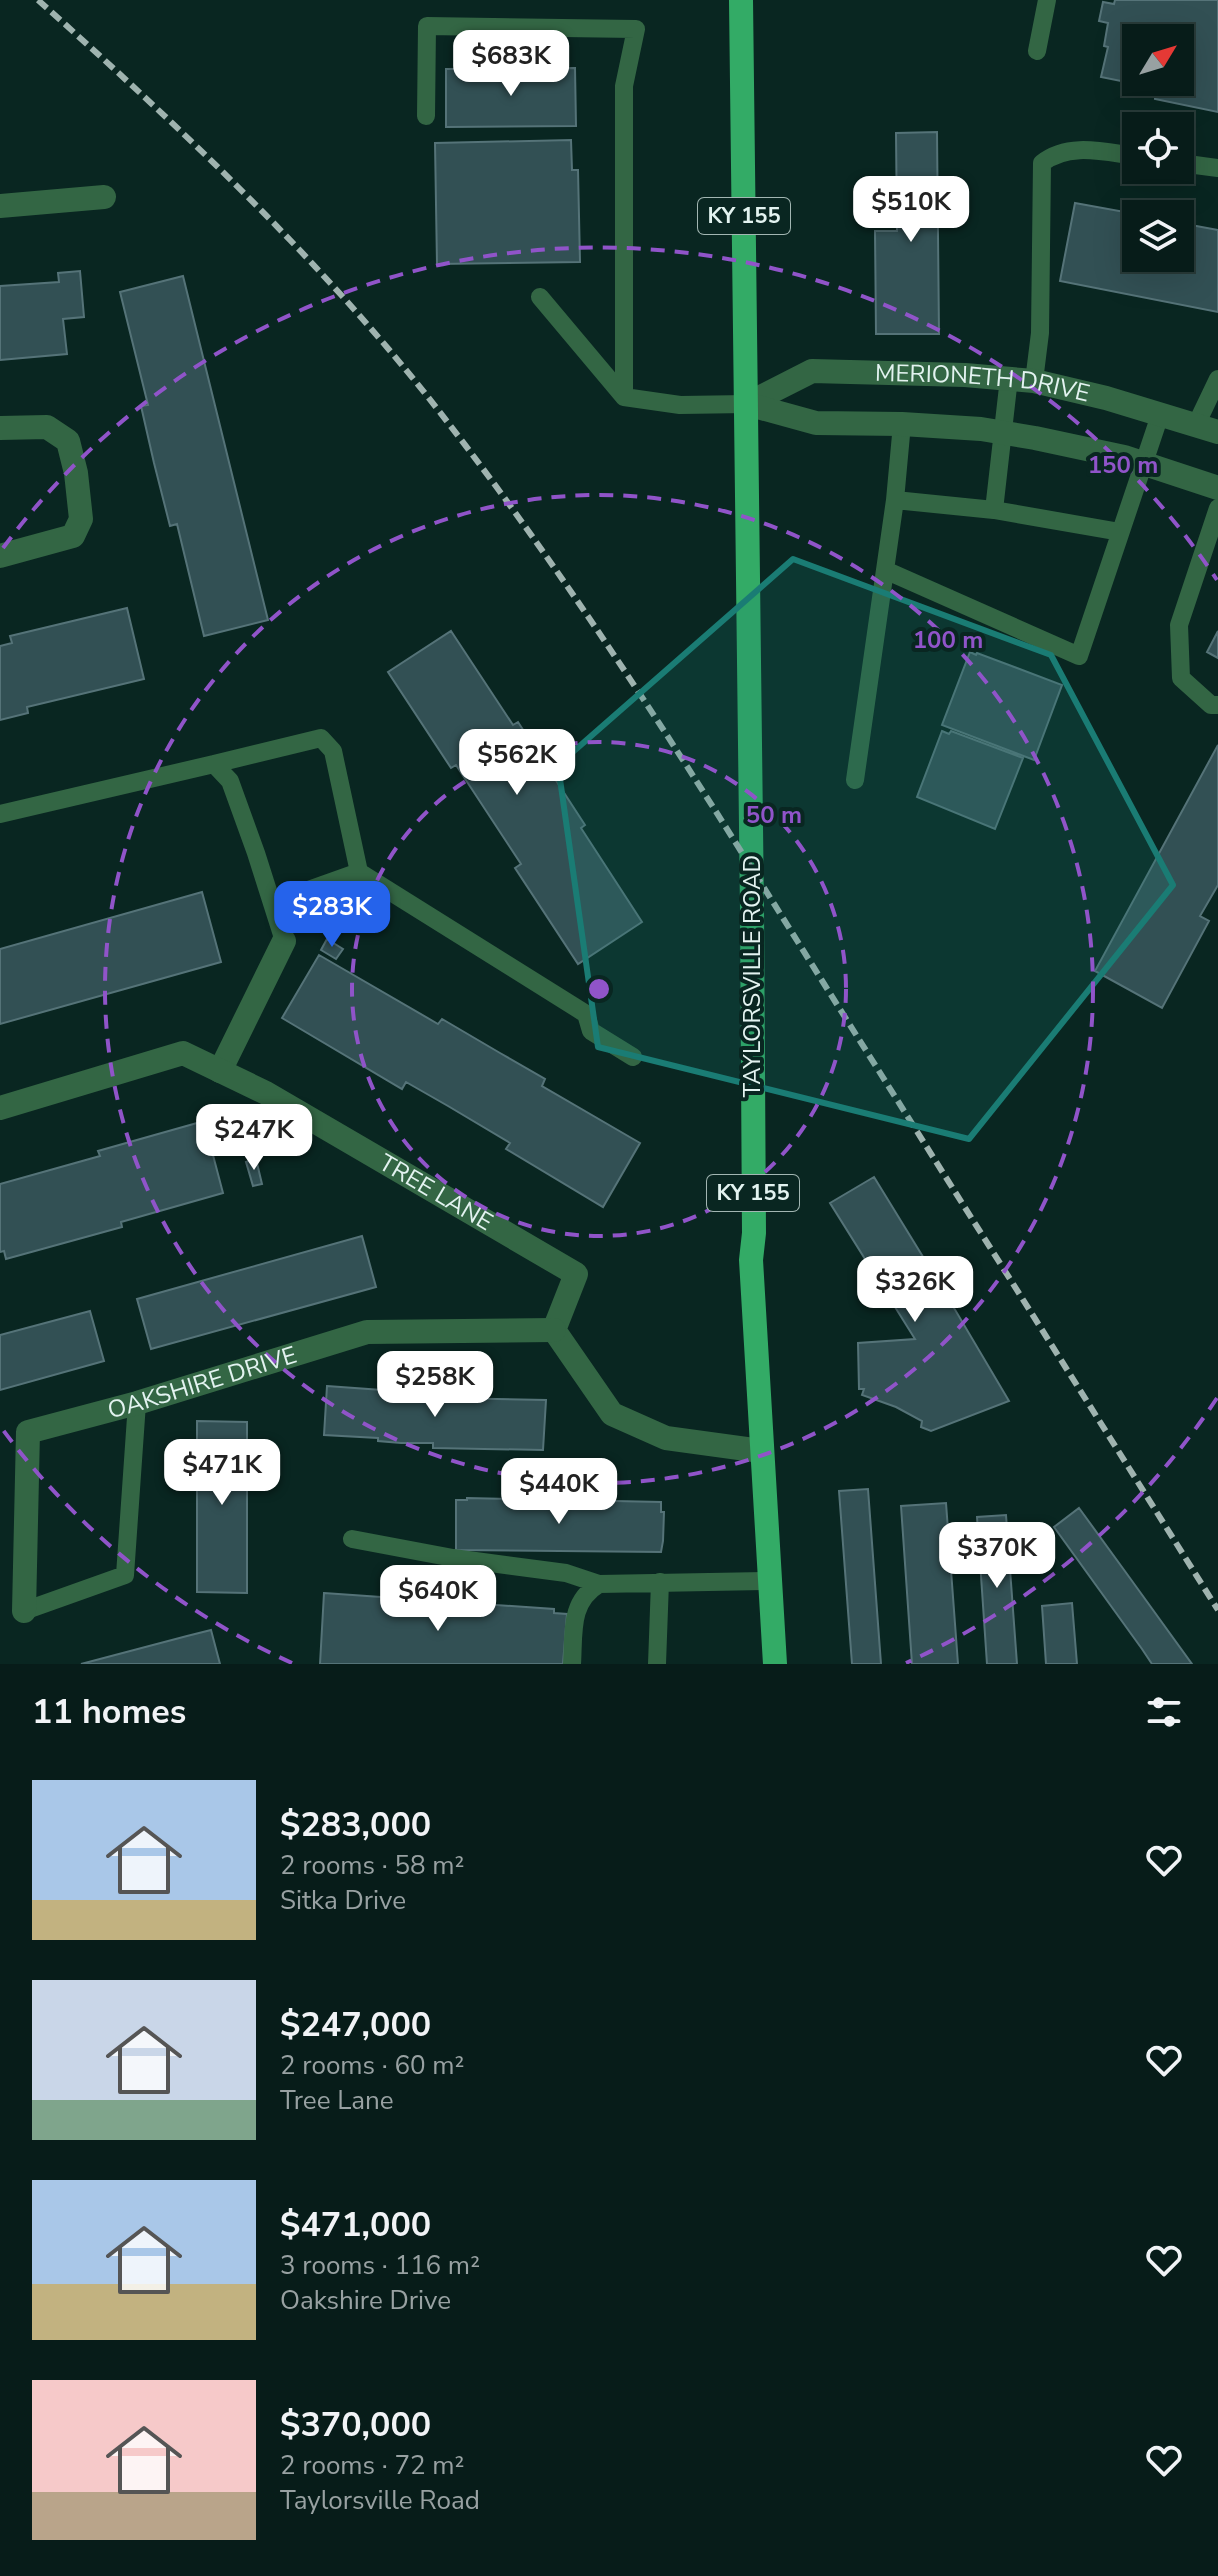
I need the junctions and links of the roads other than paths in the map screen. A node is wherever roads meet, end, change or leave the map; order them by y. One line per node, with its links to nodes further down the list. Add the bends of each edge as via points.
1 (741, 0): 15 (main road, TAYLORSVILLE ROAD / KY 155)
2 (1047, 0): 3 (lane)
3 (1037, 51)
4 (426, 116): 14 (lane, via 427,26 636,29 624,86)
5 (1122, 154): 13 (lane, via 1055,152 1042,163 1040,333)
6 (1194, 165): 7 (lane)
7 (1218, 168)
8 (104, 197): 9 (street)
9 (0, 206)
10 (540, 297): 14 (lane)
11 (1009, 378): 13 (street, MERIONETH DRIVE); 15 (street, MERIONETH DRIVE, via 812,371); 20 (lane)
12 (1218, 379): 19 (lane)
13 (1034, 381): 16 (street, MERIONETH DRIVE)
14 (624, 397): 15 (lane, via 680,405)
15 (747, 404): 17 (street, via 816,423); 41 (main road, TAYLORSVILLE ROAD / KY 155, via 751,1260)
16 (1160, 415): 19 (street, MERIONETH DRIVE); 21 (lane)
17 (902, 424): 20 (street); 23 (lane)
18 (0, 428): 27 (street, via 47,427 68,441 81,519 73,536)
19 (1207, 428)
20 (1003, 433): 21 (street); 25 (lane)
21 (1144, 462): 22 (street); 26 (lane)
22 (1218, 488)
23 (895, 500): 25 (lane); 28 (lane)
24 (1218, 508): 29 (lane, via 1179,625 1181,678 1211,705)
25 (994, 510): 26 (lane)
26 (1120, 532): 28 (lane, via 1079,656)
27 (0, 556)
28 (885, 570): 31 (lane)
29 (1218, 705)
30 (214, 764): 32 (lane); 33 (lane, via 321,738 333,751); 34 (lane, via 230,781)
31 (855, 780)
32 (0, 814)
33 (359, 872): 34 (lane); 36 (lane, via 586,1014 591,1031)
34 (272, 903): 35 (lane)
35 (284, 941): 37 (street)
36 (633, 1057)
37 (220, 1071): 38 (street, TREE LANE, via 183,1053); 39 (street, TREE LANE, via 576,1274)
38 (0, 1108)
39 (554, 1330): 40 (street, OAKSHIRE DRIVE, via 367,1332); 41 (street, via 612,1414 666,1438)
40 (137, 1403): 46 (lane, via 125,1575); 46 (street, OAKSHIRE DRIVE, via 28,1432)
41 (761, 1451): 43 (main road, TAYLORSVILLE ROAD / KY 155)
42 (352, 1539): 45 (lane, via 566,1573)
43 (770, 1581): 44 (lane); 49 (main road, TAYLORSVILLE ROAD / KY 155)
44 (660, 1582): 45 (lane); 48 (lane)
45 (599, 1584): 47 (lane, via 577,1608)
46 (24, 1611)
47 (572, 1664)
48 (657, 1664)
49 (775, 1664)

